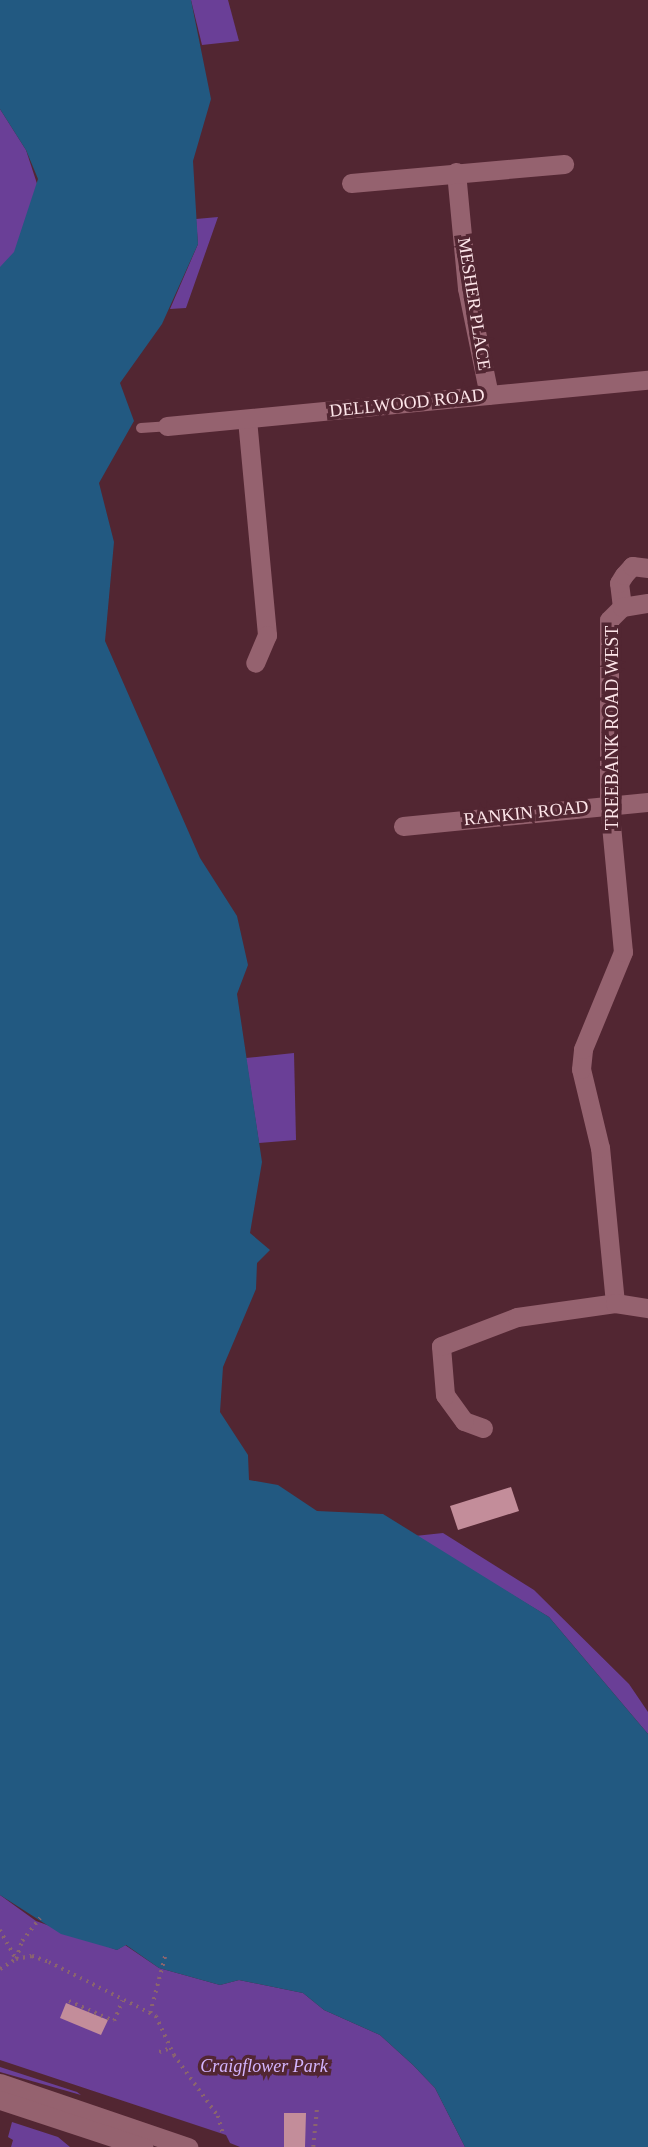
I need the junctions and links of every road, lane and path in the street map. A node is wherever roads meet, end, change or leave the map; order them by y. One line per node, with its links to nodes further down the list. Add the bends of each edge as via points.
1 (564, 164): 2 (street)
2 (456, 172): 3 (street); 5 (street, MESHER PLACE, via 467,288)
3 (351, 183)
4 (648, 380): 5 (street, DELLWOOD ROAD)
5 (489, 395): 6 (street, DELLWOOD ROAD)
6 (247, 419): 7 (street, DELLWOOD ROAD); 12 (street, via 267,635)
7 (167, 426): 8 (lane)
8 (141, 428)
9 (648, 568): 11 (street, TREEBANK ROAD WEST, via 632,566 624,575 619,583)
10 (648, 603): 11 (street, TREEBANK ROAD WEST)
11 (622, 607): 14 (street, TREEBANK ROAD WEST, via 609,620)
12 (255, 663)
13 (648, 802): 14 (street, RANKIN ROAD)
14 (609, 805): 15 (street, RANKIN ROAD); 16 (street, TREEBANK ROAD WEST, via 623,951 583,1049 581,1069 600,1148)
15 (404, 826)
16 (615, 1303): 17 (street); 18 (street, via 517,1317 441,1346 445,1395 464,1421)
17 (648, 1308)
18 (483, 1428)
19 (40, 1918): 22 (path, via 22,1941)
20 (0, 1930): 22 (path)
21 (165, 1956): 26 (path)
22 (16, 1959): 23 (path); 25 (path, via 32,1956 49,1962)
23 (0, 1969)
24 (69, 2001): 25 (path, via 114,2021)
25 (122, 2001): 26 (path)
26 (150, 2013): 27 (path, via 156,2015)
27 (171, 2048): 28 (path); 32 (path, via 218,2116)
28 (159, 2052)
29 (0, 2083): 34 (street)
30 (0, 2100): 33 (street)
31 (317, 2106): 35 (path)
32 (223, 2134)
33 (143, 2147)
34 (188, 2147)
35 (313, 2147)

